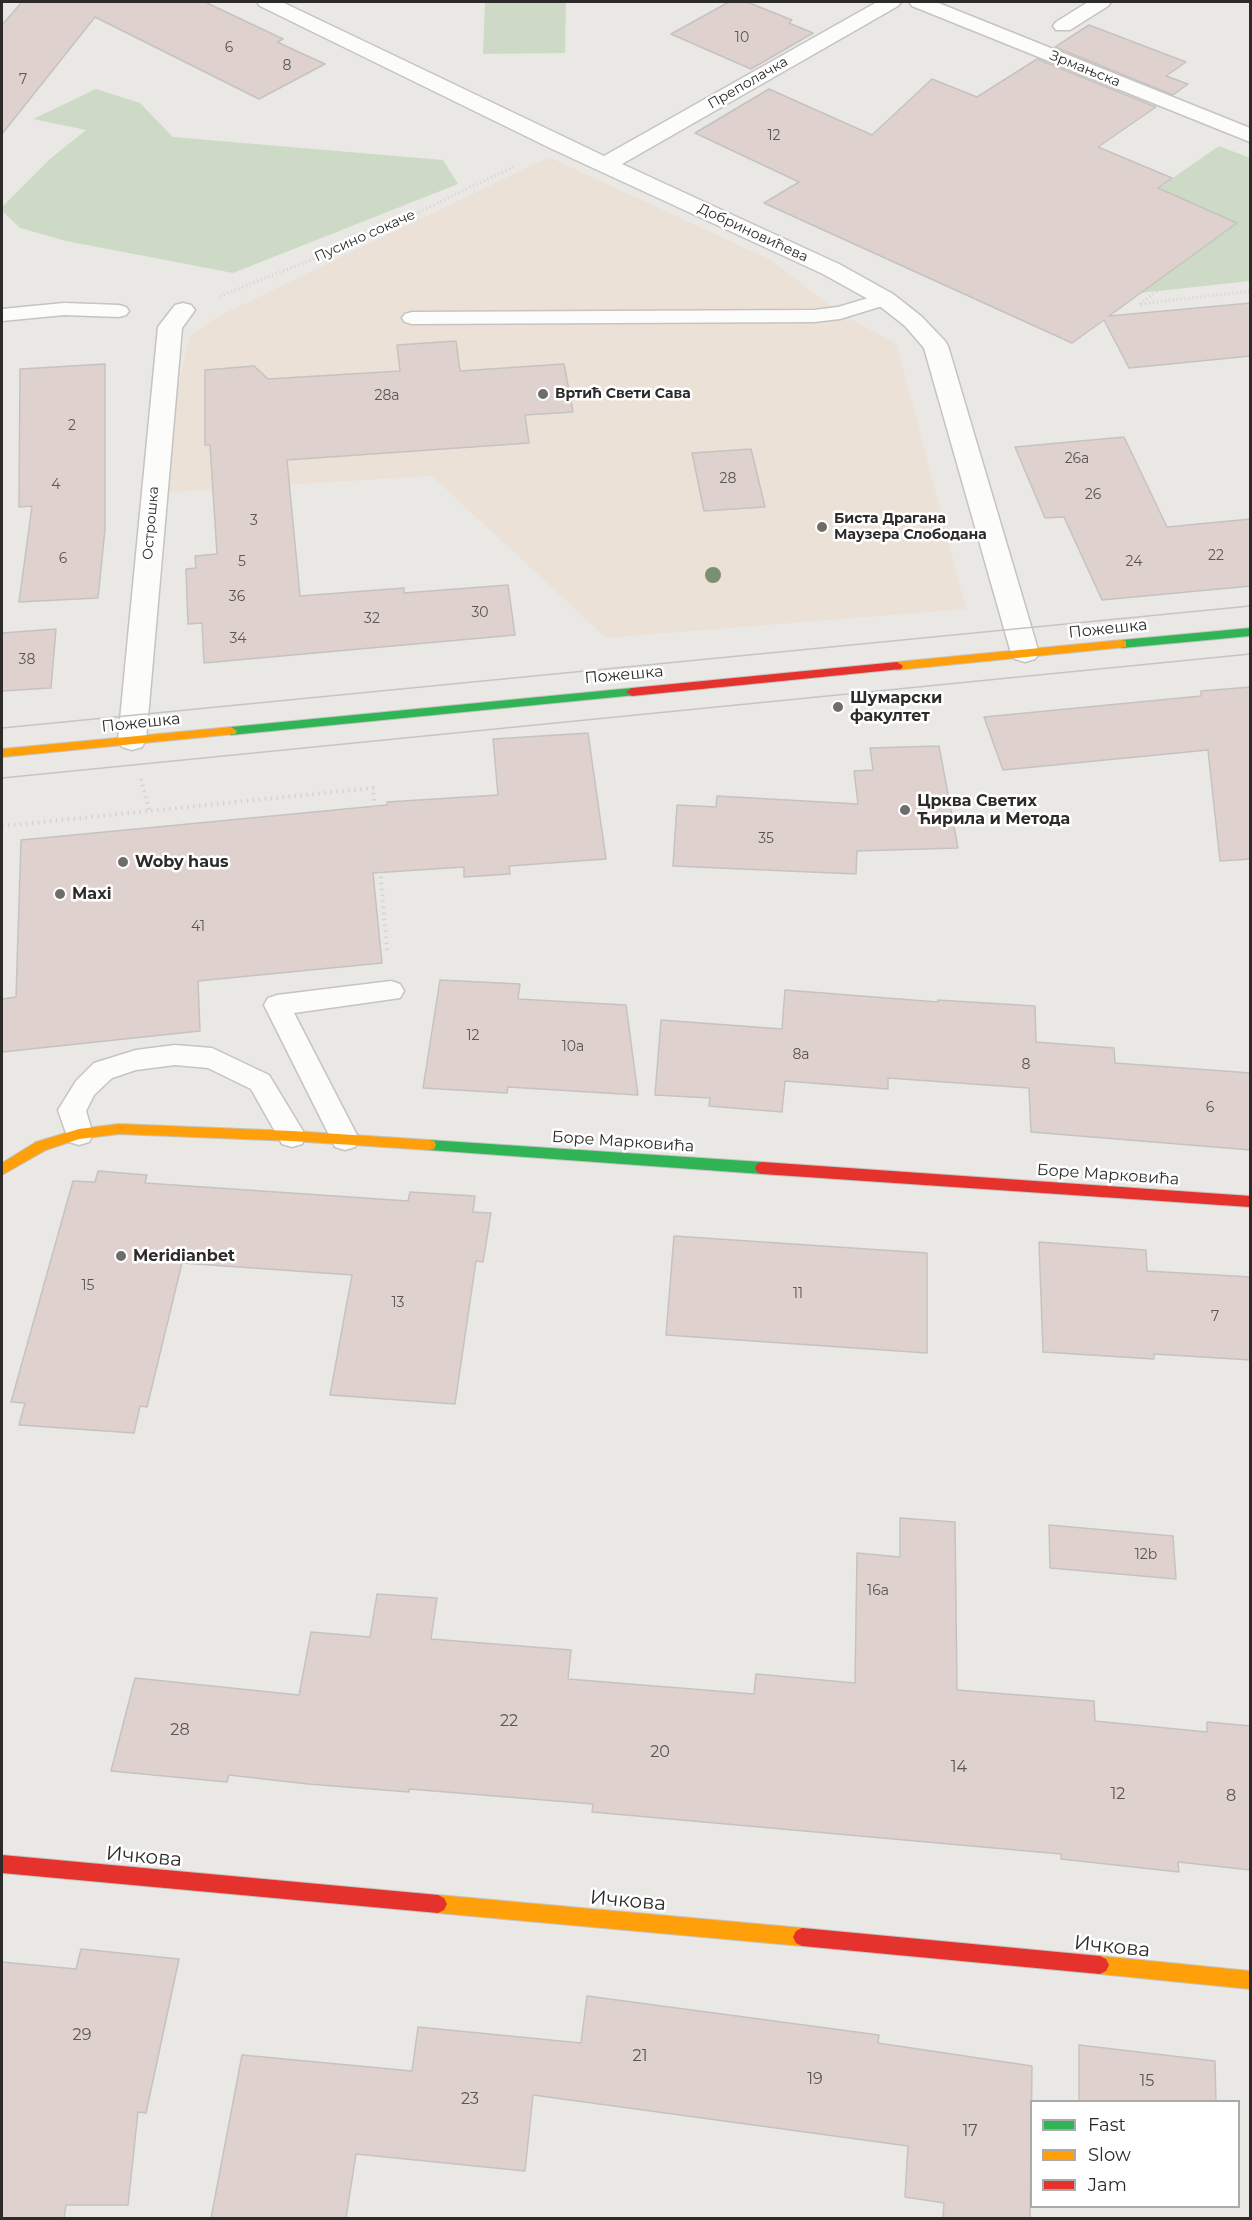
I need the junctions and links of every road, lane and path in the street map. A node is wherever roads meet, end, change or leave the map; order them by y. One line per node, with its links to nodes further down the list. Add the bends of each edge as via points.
1 (267, 2): 8 (street, Добриновићева)
2 (891, 2): 8 (street, Преполачка)
3 (919, 2): 6 (street, Зрмањска)
4 (1101, 2): 5 (street)
5 (1063, 26)
6 (1251, 136)
7 (521, 163): 12 (path, Пусино сокаче, via 354,243)
8 (606, 164): 11 (street, Добриновићева, via 831,269)
9 (1251, 221): 10 (path, via 1140,304)
10 (1251, 291)
11 (885, 299): 15 (lane, via 840,314 814,316); 17 (street, Добриновићева, via 936,346)
12 (183, 310): 18 (street, Острошка, via 170,327)
13 (119, 311): 14 (lane, via 64,309)
14 (2, 315)
15 (412, 318)
16 (1251, 632): 17 (street, Пожешка)
17 (1025, 653): 18 (street, Пожешка)
18 (132, 740): 19 (street, Пожешка)
19 (2, 753)
20 (2, 825): 21 (path, via 373,788)
21 (391, 992): 24 (lane, via 277,1005)
22 (80, 1134): 23 (street, Боре Марковића, via 119,1129); 23 (lane, via 72,1110 85,1088 103,1070 136,1060 175,1055 212,1058 260,1082); 25 (street, Боре Марковића, via 41,1146)
23 (292, 1136): 24 (street, Боре Марковића)
24 (345, 1139): 26 (street, Боре Марковића)
25 (2, 1170)
26 (1251, 1202)
27 (2, 1864): 28 (street, Ичкова)
28 (1251, 1980)

